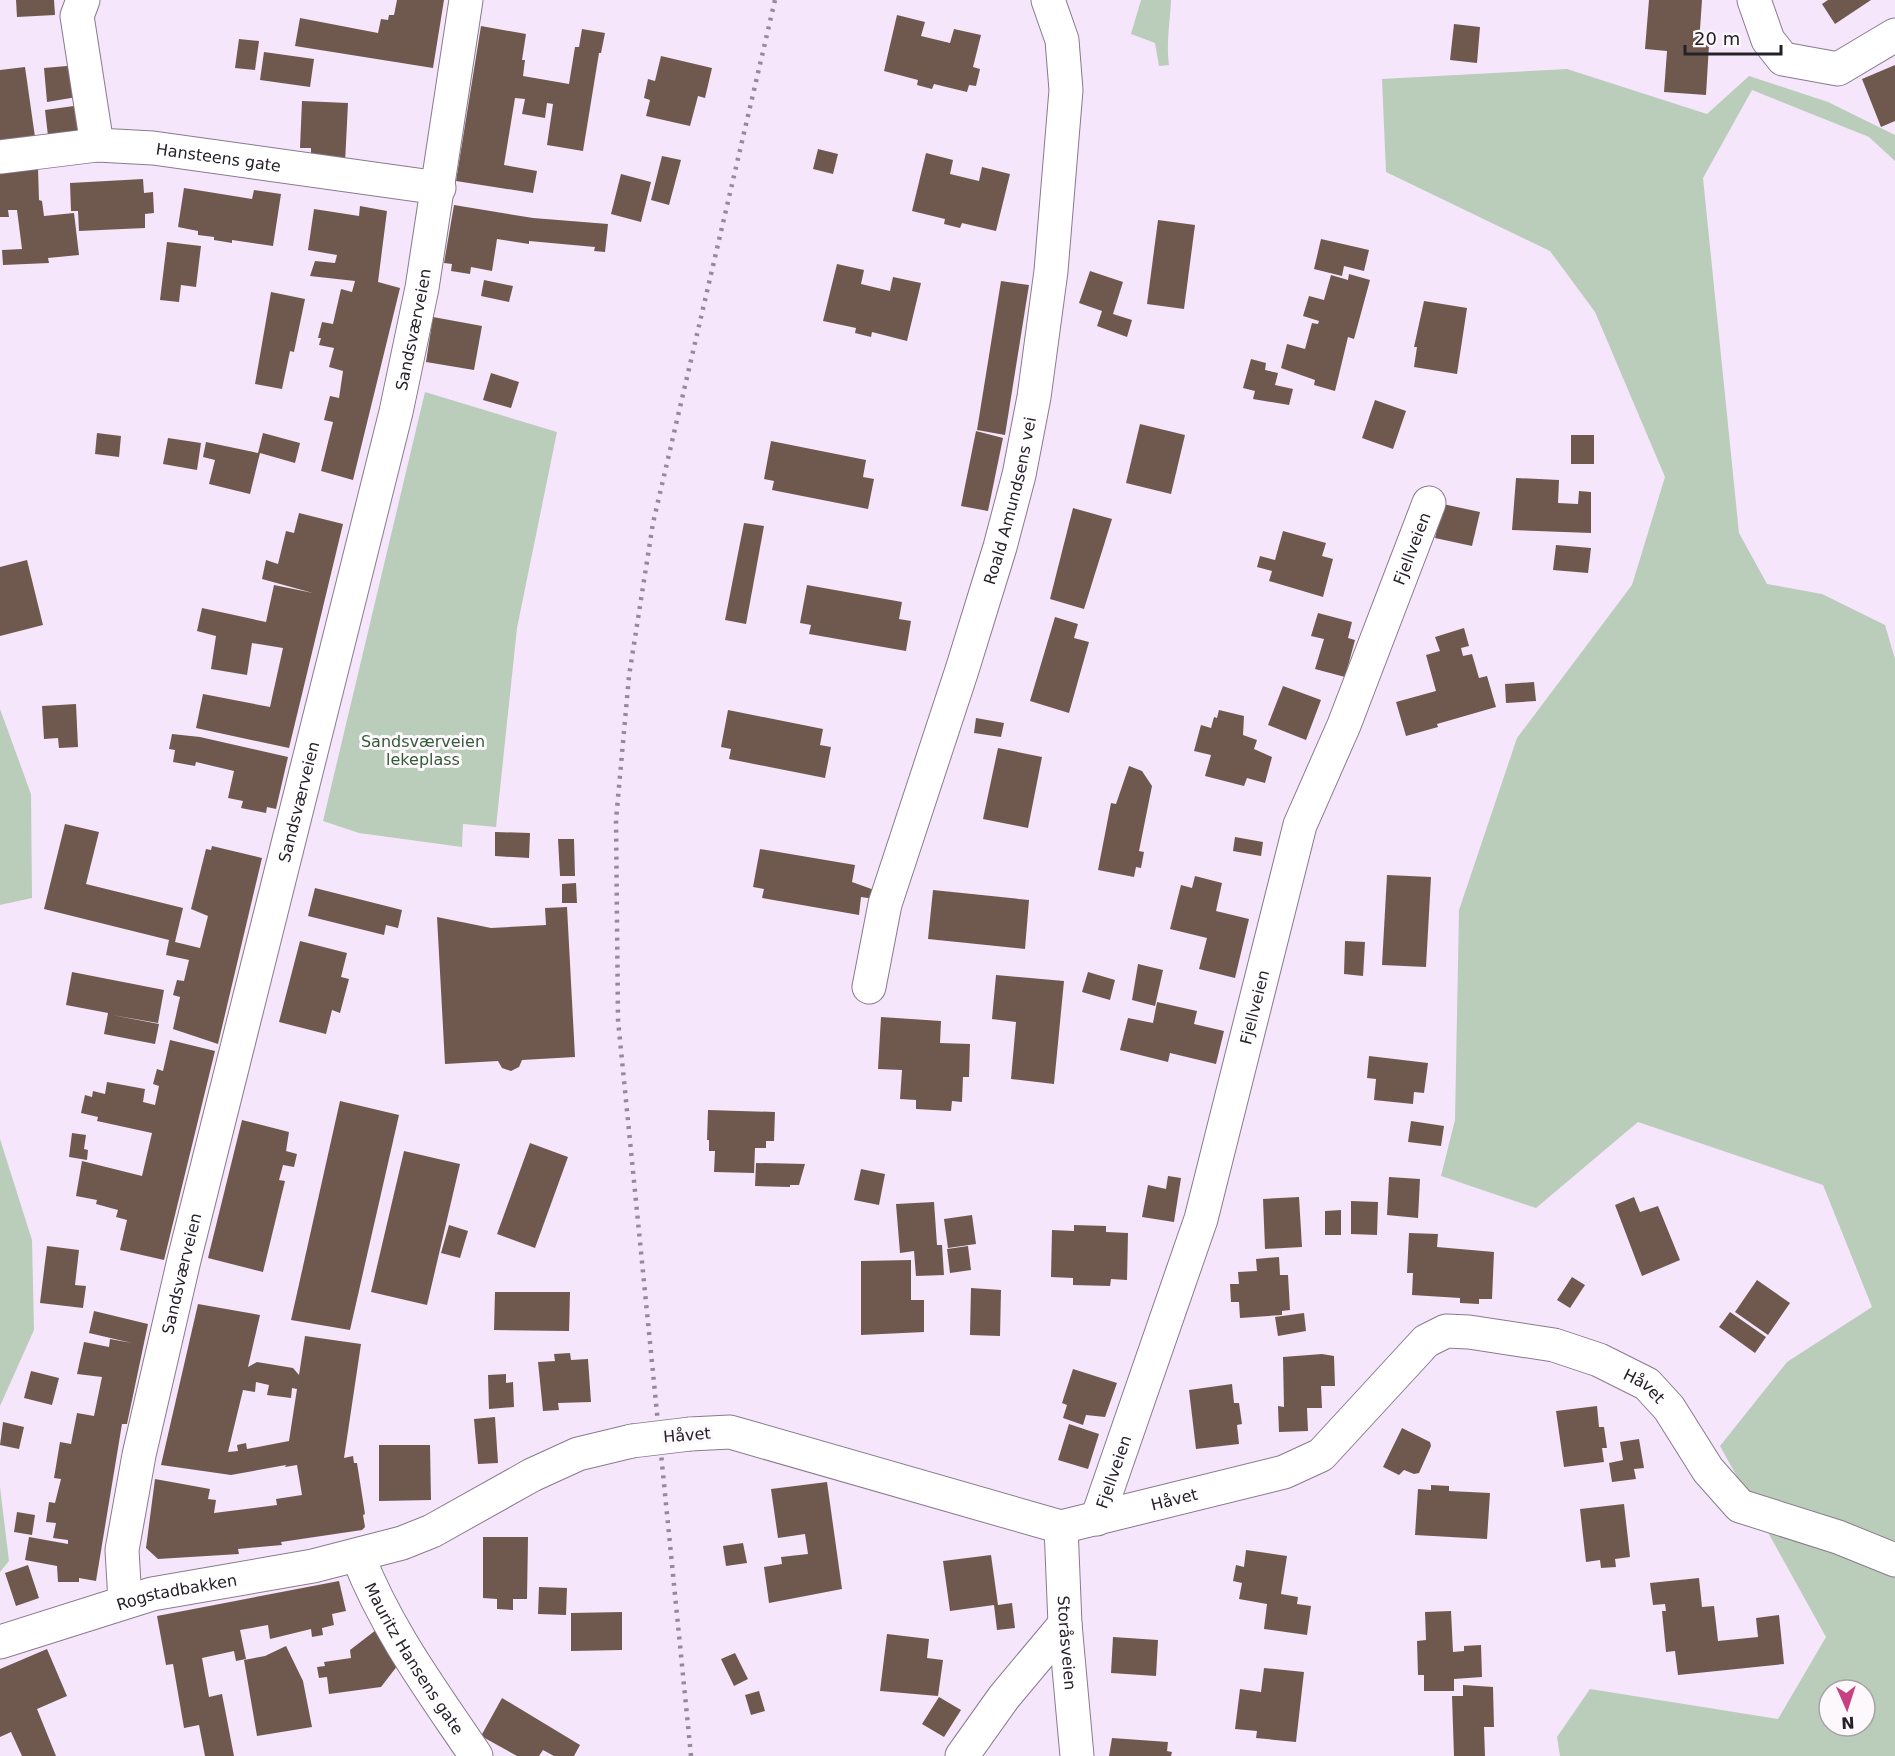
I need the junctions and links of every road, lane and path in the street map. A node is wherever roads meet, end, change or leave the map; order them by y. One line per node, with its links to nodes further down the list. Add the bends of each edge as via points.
1 (83, 0): 6 (street, via 77,16)
2 (466, 0): 8 (street, Sandsværveien)
3 (1048, 0): 10 (street, Roald Amundsens vei, via 1062,40 1066,90 1051,271 1034,398 1000,546 885,904)
4 (1754, 0): 5 (street, via 1768,40 1783,60 1838,69)
5 (1895, 35)
6 (97, 145): 7 (street, Hansteens gate); 8 (street, Hansteens gate, via 153,148)
7 (0, 157)
8 (439, 188): 15 (street, Sandsværveien, via 396,412 141,1443 122,1550)
9 (1429, 503): 11 (street, Fjellveien, via 1344,725 1300,825 1201,1219)
10 (869, 987)
11 (1096, 1519): 12 (street, Håvet); 14 (street, Håvet, via 1284,1472 1321,1455 1426,1341 1446,1331 1469,1332 1554,1346 1599,1360 1647,1384 1669,1408 1708,1470 1740,1506)
12 (1061, 1527): 13 (street, Håvet, bridge, via 730,1432 632,1441 578,1454 432,1531); 16 (street, Storåsveien)
13 (358, 1556): 15 (street, Rogstadbakken); 18 (street, Mauritz Hansens gate, via 388,1622)
14 (1895, 1560)
15 (125, 1601): 17 (street, Rogstadbakken)
16 (1065, 1624): 19 (street, via 1004,1697); 20 (street, Storåsveien)
17 (0, 1642)
18 (476, 1756)
19 (962, 1756)
20 (1077, 1756)

